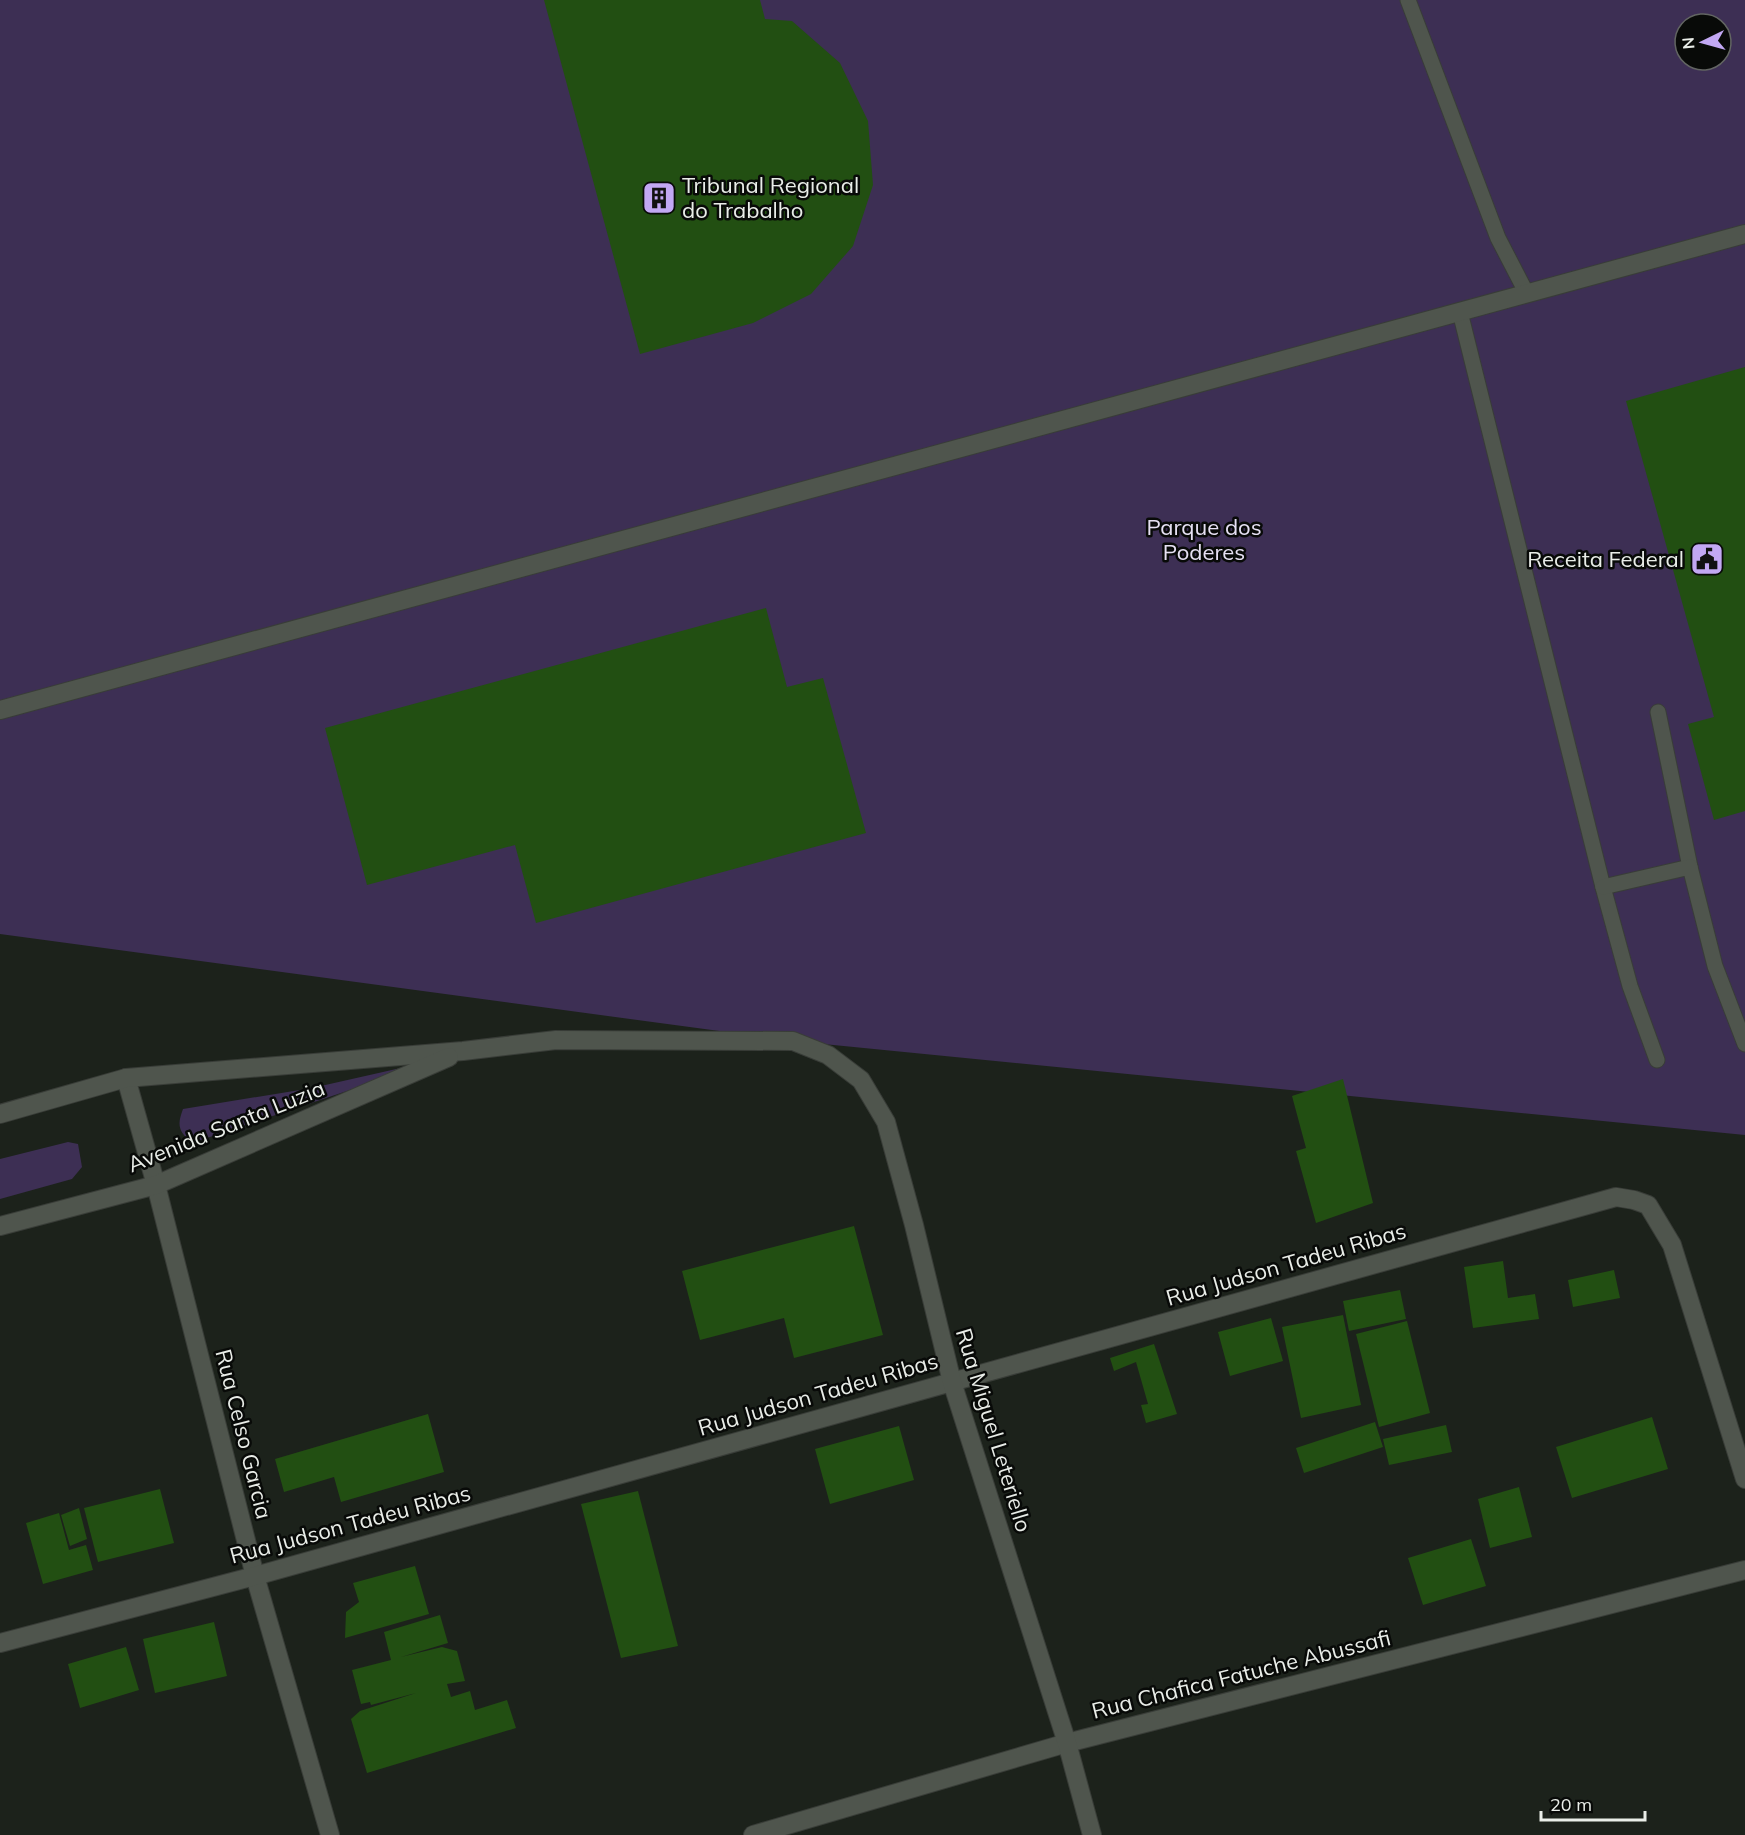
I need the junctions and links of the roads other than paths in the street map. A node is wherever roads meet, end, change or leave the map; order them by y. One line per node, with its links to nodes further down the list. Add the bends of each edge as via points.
1 (1408, 0): 3 (lane, via 1498,238)
2 (1745, 234): 3 (street)
3 (1527, 294): 4 (street)
4 (1460, 312): 5 (street); 8 (lane)
5 (0, 710)
6 (1658, 712): 7 (lane)
7 (1690, 867): 8 (lane); 9 (lane, via 1715,966)
8 (1603, 887): 12 (lane, via 1630,986)
9 (1745, 1044)
10 (463, 1051): 11 (street, Avenida Santa Luzia, via 556,1040 793,1041); 13 (street, Avenida Santa Luzia); 15 (street, Avenida Santa Luzia)
11 (828, 1055): 17 (street, Rua Miguel Leteriello, via 861,1080 886,1122)
12 (1657, 1059)
13 (126, 1078): 14 (street, Avenida Santa Luzia); 15 (street, Rua Celso Garcia)
14 (0, 1114)
15 (156, 1185): 16 (street, Avenida Santa Luzia); 20 (street, Rua Celso Garcia)
16 (0, 1226)
17 (952, 1382): 18 (street, Rua Judson Tadeu Ribas, via 1616,1197 1648,1205 1672,1245); 20 (street, Rua Judson Tadeu Ribas); 22 (street, Rua Miguel Leteriello)
18 (1745, 1479)
19 (1745, 1570): 22 (street, Rua Chafica Fatuche Abussafi)
20 (255, 1576): 21 (street, Rua Judson Tadeu Ribas); 23 (street, Rua Celso Garcia)
21 (0, 1643)
22 (1067, 1743): 24 (street, Rua Chafica Fatuche Abussafi); 25 (street, Rua Miguel Leteriello)
23 (330, 1835)
24 (753, 1835)
25 (1092, 1835)

